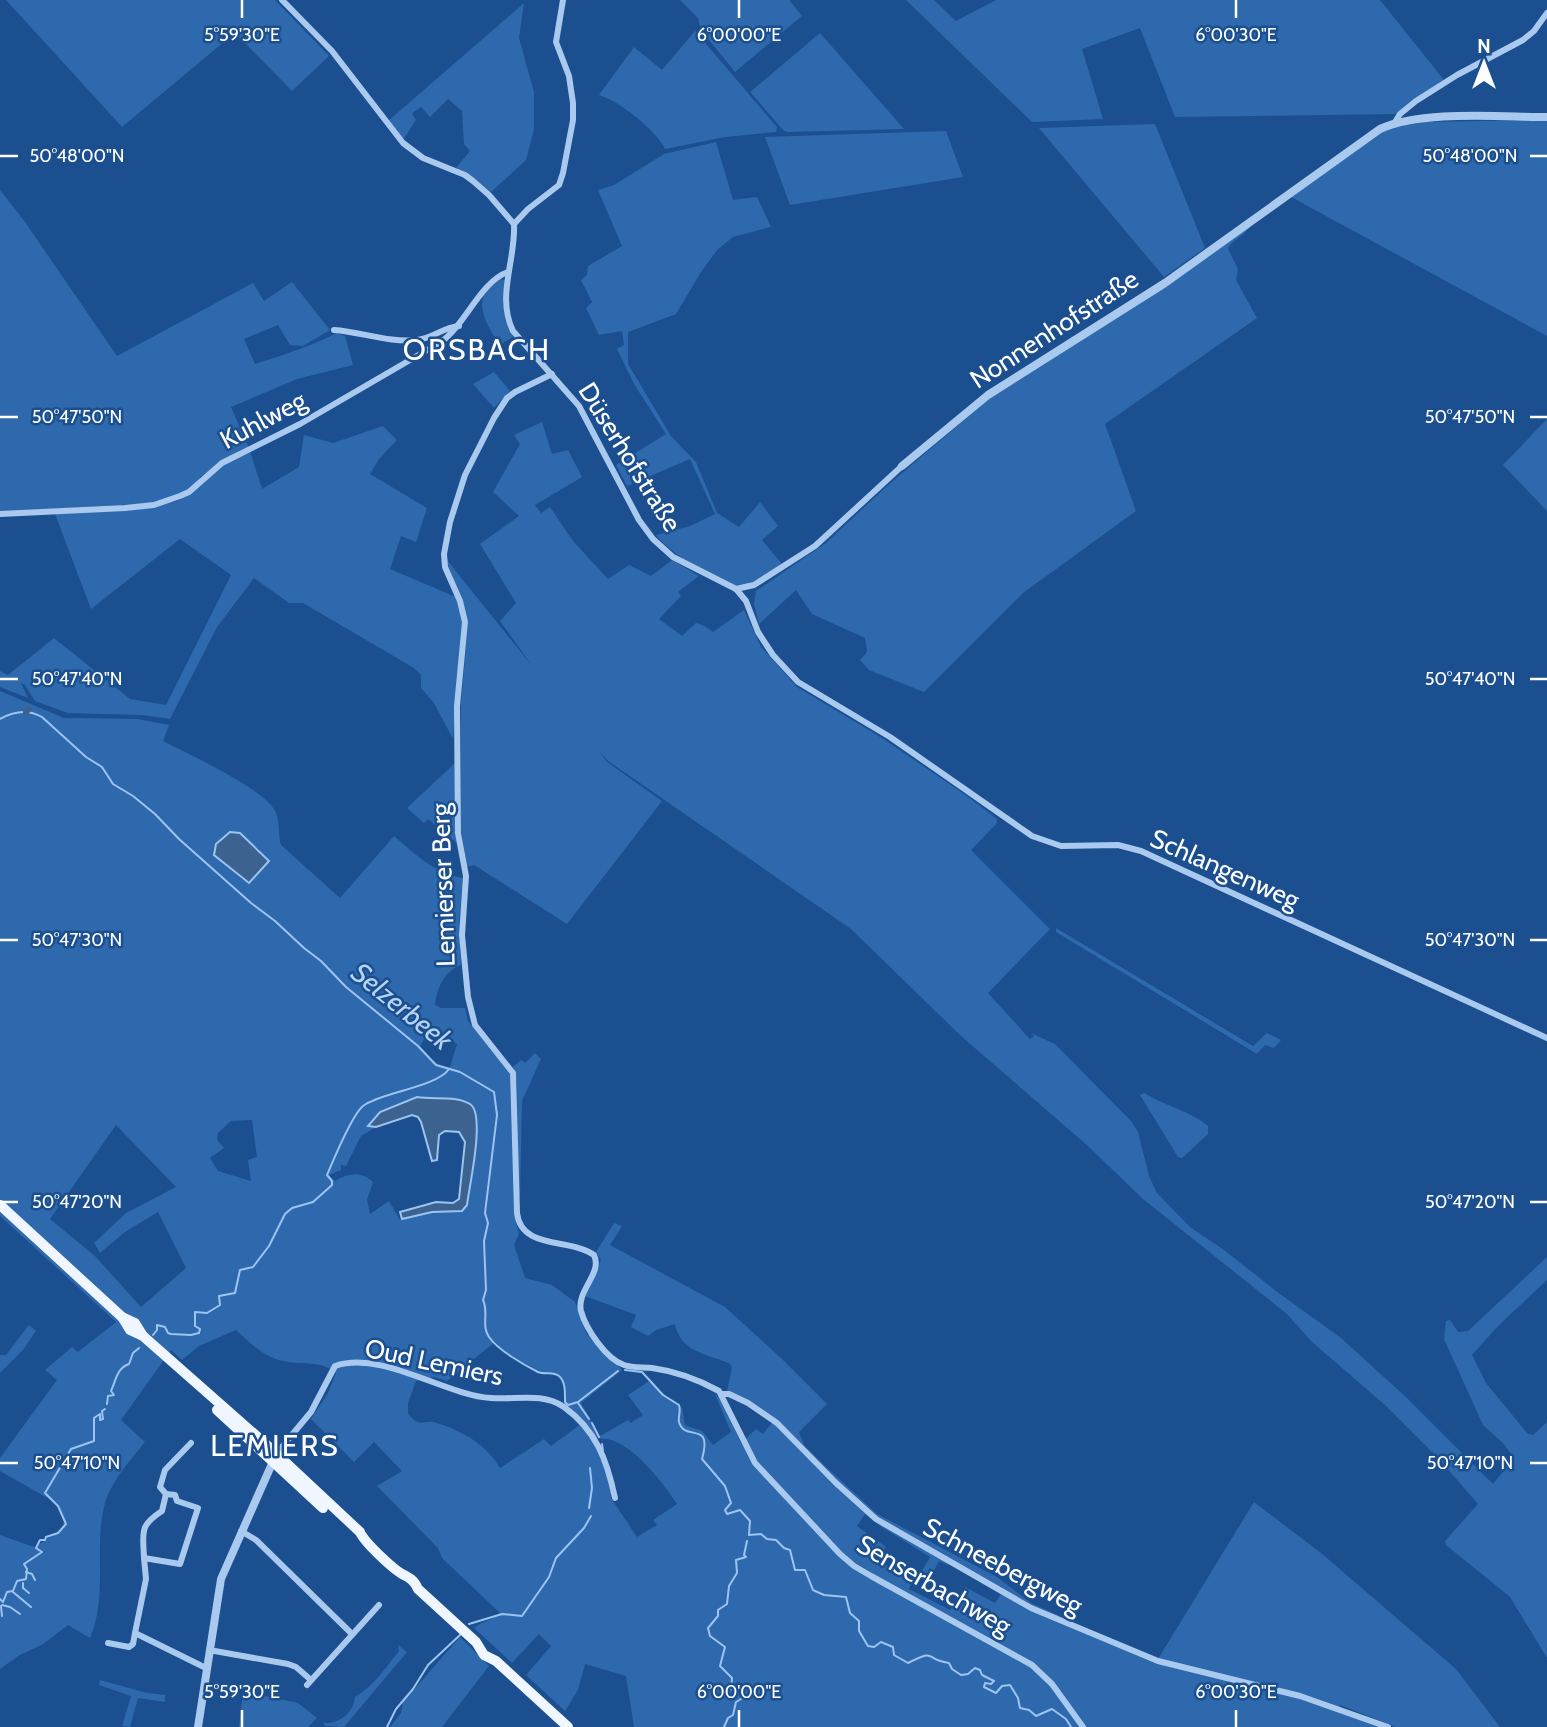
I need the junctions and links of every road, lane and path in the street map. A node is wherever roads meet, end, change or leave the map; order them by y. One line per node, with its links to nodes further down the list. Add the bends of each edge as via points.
1 (282, 0): 6 (street, via 332,51 403,144 423,158 465,175)
2 (563, 0): 6 (street, via 556,42 569,76 573,103 570,136 559,185)
3 (1547, 13): 5 (street, via 1523,40 1437,88)
4 (1547, 117): 5 (street)
5 (1395, 122): 11 (street, Nonnenhofstraße, via 1112,318 988,395)
6 (514, 224): 7 (street, Düserhofstraße)
7 (508, 272): 8 (street, Kuhlweg, via 484,292); 10 (street, Düserhofstraße, via 509,323)
8 (459, 326): 9 (street, via 411,341); 12 (street, Kuhlweg, via 441,342 365,387 222,463 180,496 125,508)
9 (334, 330)
10 (552, 374): 14 (street, Düserhofstraße, via 579,406 653,539 682,562); 18 (street, Lemierser Berg, via 507,398 494,418 465,475 444,544 445,567 465,622 457,706 458,833 466,876 462,935 471,1016 513,1073 519,1224 528,1234 594,1255 597,1261 580,1306 593,1337 625,1366 667,1371)
11 (902, 466): 13 (street, Nonnenhofstraße, via 824,538)
12 (0, 514)
13 (749, 587): 14 (street, Nonnenhofstraße); 15 (street)
14 (736, 589): 15 (street, Düserhofstraße)
15 (746, 601): 16 (street, Schlangenweg, via 758,632 798,682 890,737 1032,836 1061,846 1118,845 1142,851)
16 (1547, 1038)
17 (0, 1205): 20 (main road, via 122,1317 129,1329 208,1392)
18 (721, 1394): 33 (street, Senserbachweg, via 755,1463 841,1554 871,1576 1031,1665 1052,1684); 34 (street, Schneebergweg, via 748,1403 776,1423 876,1518 1031,1608 1158,1661 1300,1696)
19 (191, 1443): 21 (street, via 165,1470 160,1487)
20 (275, 1458): 22 (street, Oud Lemiers, via 311,1412 335,1366 373,1365 484,1398 556,1402 593,1435); 23 (street); 32 (main road, via 360,1532 407,1583 476,1642 488,1647 496,1661)
21 (166, 1494): 24 (street, via 162,1511 147,1521); 24 (street, via 198,1508 180,1564)
22 (615, 1498)
23 (241, 1531): 27 (street, via 256,1539); 29 (street, via 221,1579)
24 (144, 1558): 26 (street, via 146,1579)
25 (379, 1605): 27 (street)
26 (135, 1633): 28 (street, via 129,1647); 30 (street)
27 (352, 1634): 29 (street, via 309,1682 288,1664)
28 (108, 1643)
29 (209, 1650): 30 (street)
30 (206, 1668): 31 (street)
31 (198, 1727)
32 (569, 1727)
33 (1083, 1727)
34 (1388, 1727)

